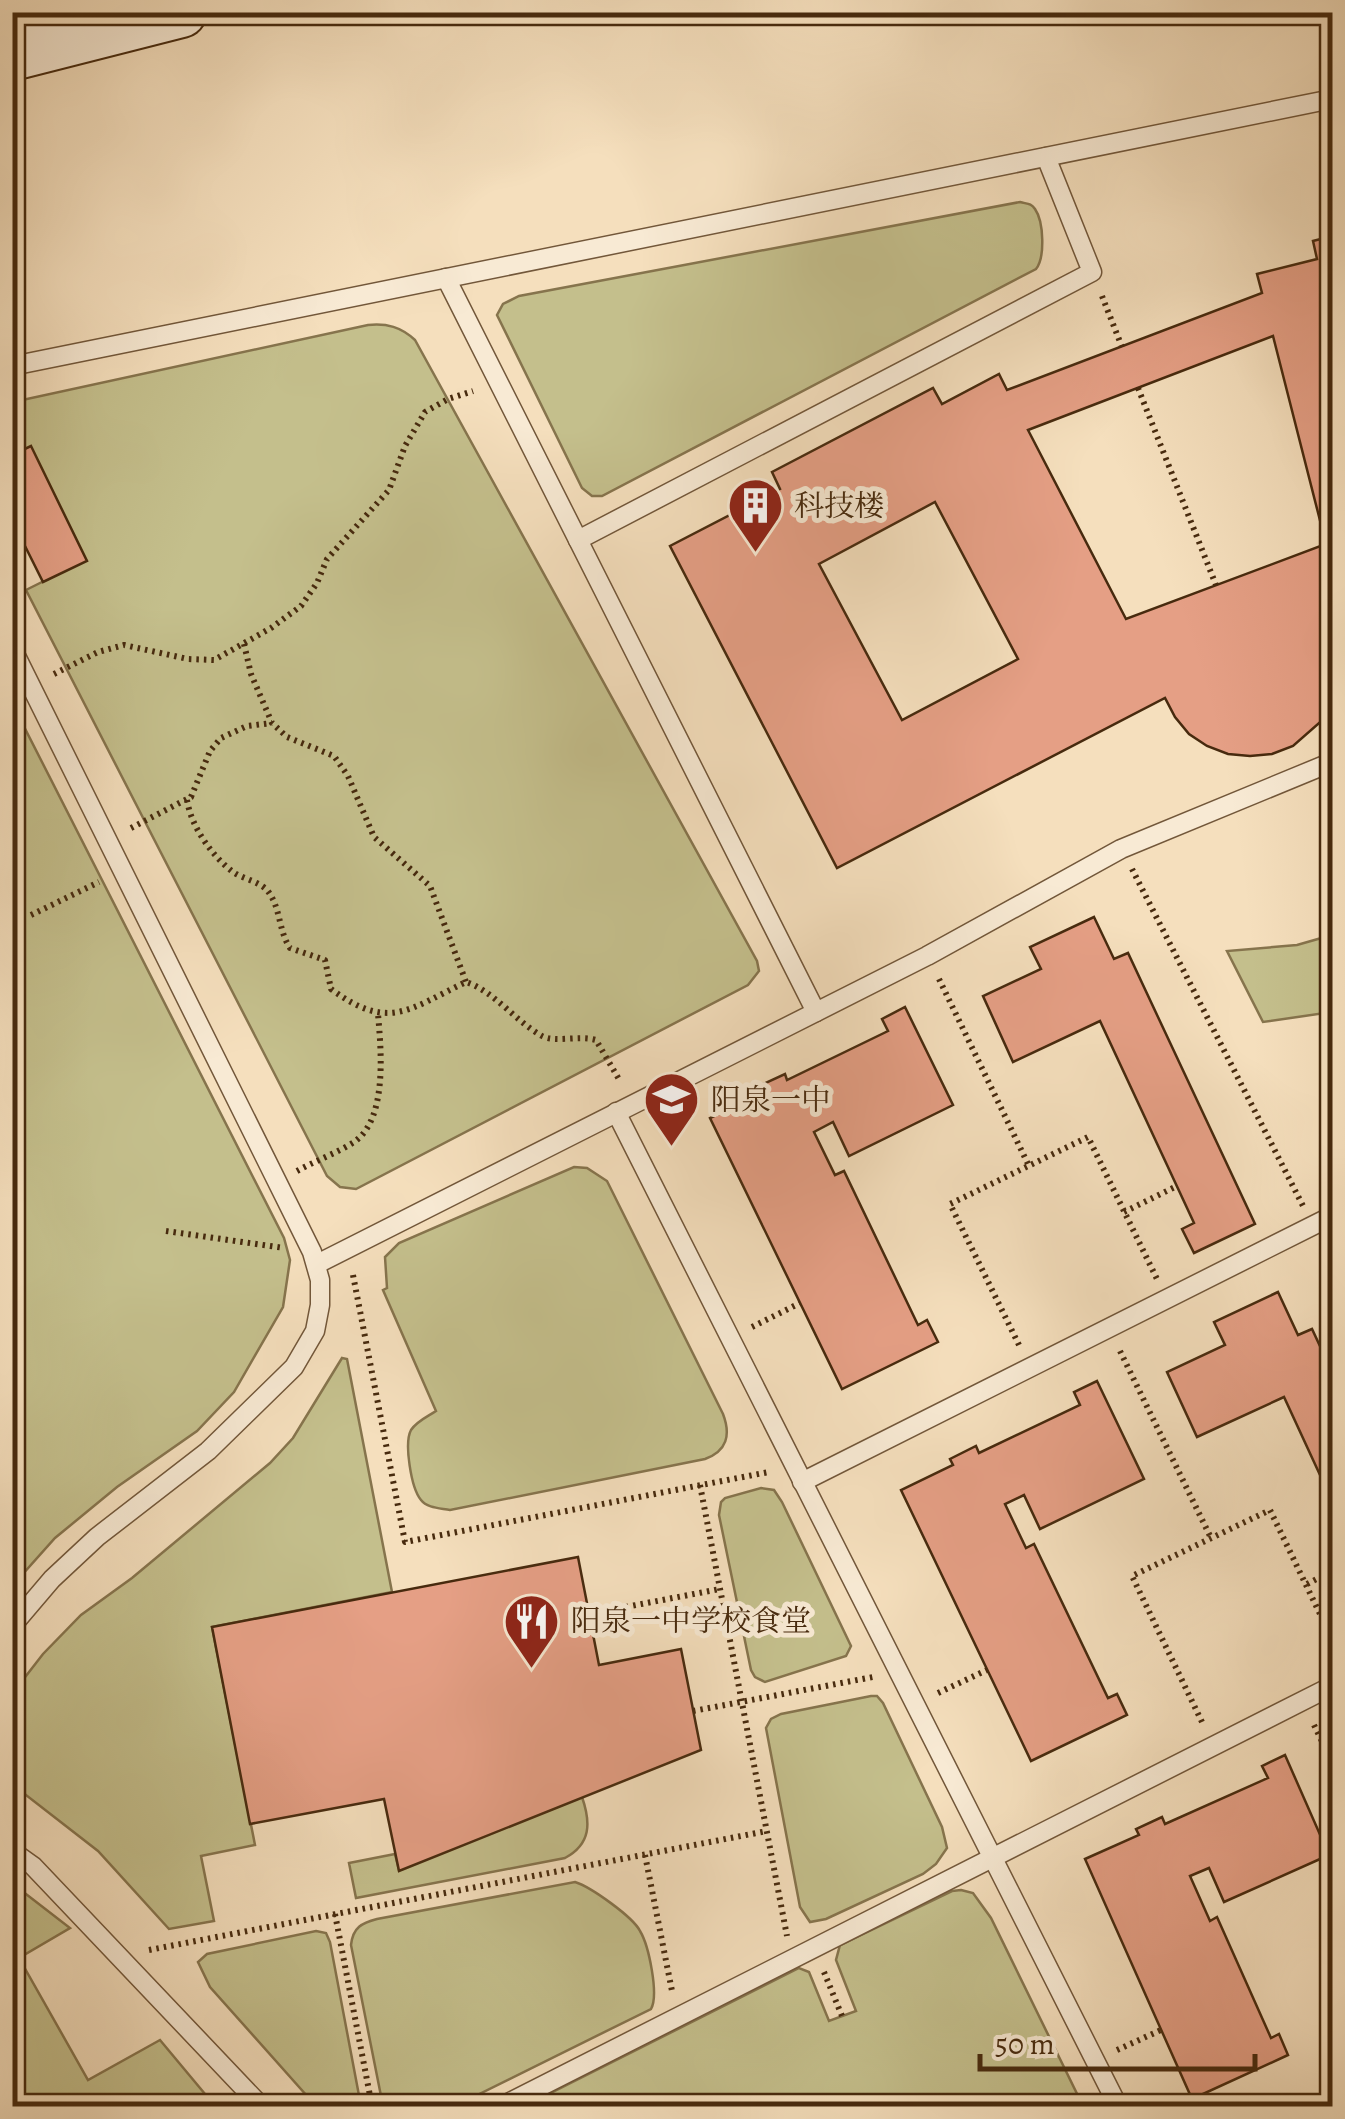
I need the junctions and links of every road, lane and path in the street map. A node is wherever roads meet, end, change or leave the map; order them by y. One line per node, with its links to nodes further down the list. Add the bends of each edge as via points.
1 (181, 12): 2 (main road)
2 (12, 55)
3 (1332, 99): 4 (lane)
4 (1046, 157): 5 (lane); 6 (lane)
5 (1092, 272): 7 (path); 11 (lane)
6 (446, 278): 8 (lane); 9 (lane)
7 (1122, 347)
8 (12, 366)
9 (498, 383): 11 (lane); 13 (path, via 425,412 389,490 327,559 301,606)
10 (1138, 388): 12 (path)
11 (578, 540): 25 (lane)
12 (1216, 584)
13 (244, 644): 15 (path, via 204,662 124,644); 16 (path)
14 (12, 648): 15 (lane)
15 (31, 686): 19 (lane)
16 (272, 723): 18 (path, via 214,744); 24 (path, via 342,764 374,837 430,886)
17 (1332, 762): 20 (lane)
18 (187, 800): 19 (path); 26 (path, via 218,857 269,893 290,948 325,960 331,988)
19 (107, 839): 21 (lane)
20 (1122, 848): 23 (lane); 33 (path)
21 (123, 871): 22 (path); 29 (lane)
22 (31, 914)
23 (928, 956): 25 (lane); 28 (path)
24 (466, 982): 26 (path, via 410,1008); 27 (path, via 546,1039 596,1040)
25 (816, 1012): 27 (lane)
26 (378, 1014): 29 (path, via 380,1076 363,1133)
27 (624, 1109): 35 (lane); 41 (lane)
28 (1029, 1166): 31 (path, via 1088,1137); 42 (path, via 950,1204)
29 (276, 1181): 36 (lane)
30 (1177, 1186): 31 (path)
31 (1124, 1212): 38 (path)
32 (1332, 1216): 33 (lane)
33 (1312, 1224): 37 (path); 38 (lane)
34 (166, 1231): 36 (path)
35 (348, 1249): 36 (lane); 44 (path, via 405,1542)
36 (314, 1258): 50 (lane, via 320,1305 315,1331 294,1367 208,1451 97,1536)
37 (1332, 1265)
38 (1166, 1298): 40 (lane)
39 (800, 1303): 41 (path)
40 (1108, 1327): 42 (lane); 45 (path)
41 (730, 1337): 43 (lane)
42 (1030, 1367): 43 (lane)
43 (799, 1474): 44 (path); 53 (lane)
44 (700, 1485): 48 (path)
45 (1211, 1538): 47 (path, via 1270,1510); 59 (path, via 1132,1576)
46 (1332, 1572): 47 (path)
47 (1306, 1584): 51 (path)
48 (720, 1589): 49 (path); 56 (path)
49 (589, 1614)
50 (12, 1626)
51 (1332, 1638)
52 (987, 1670): 57 (path)
53 (898, 1672): 56 (path); 57 (lane)
54 (1332, 1686): 55 (lane)
55 (1303, 1701): 59 (lane); 60 (path)
56 (742, 1702): 58 (path); 61 (path)
57 (915, 1705): 64 (lane)
58 (694, 1711)
59 (1214, 1746): 64 (lane)
60 (1332, 1762)
61 (767, 1831): 63 (path); 69 (path)
62 (12, 1851): 68 (lane)
63 (645, 1855): 65 (path); 72 (path)
64 (992, 1858): 67 (lane); 74 (lane)
65 (335, 1914): 68 (path); 76 (path)
66 (1332, 1946): 70 (path, via 1326,1949)
67 (814, 1948): 69 (lane); 71 (path)
68 (119, 1956): 75 (lane)
69 (791, 1960): 72 (lane)
70 (1332, 1964)
71 (842, 2016)
72 (677, 2018): 77 (lane)
73 (1161, 2030): 74 (path)
74 (1094, 2060): 78 (lane)
75 (260, 2106)
76 (372, 2106)
77 (502, 2106)
78 (1118, 2106)

